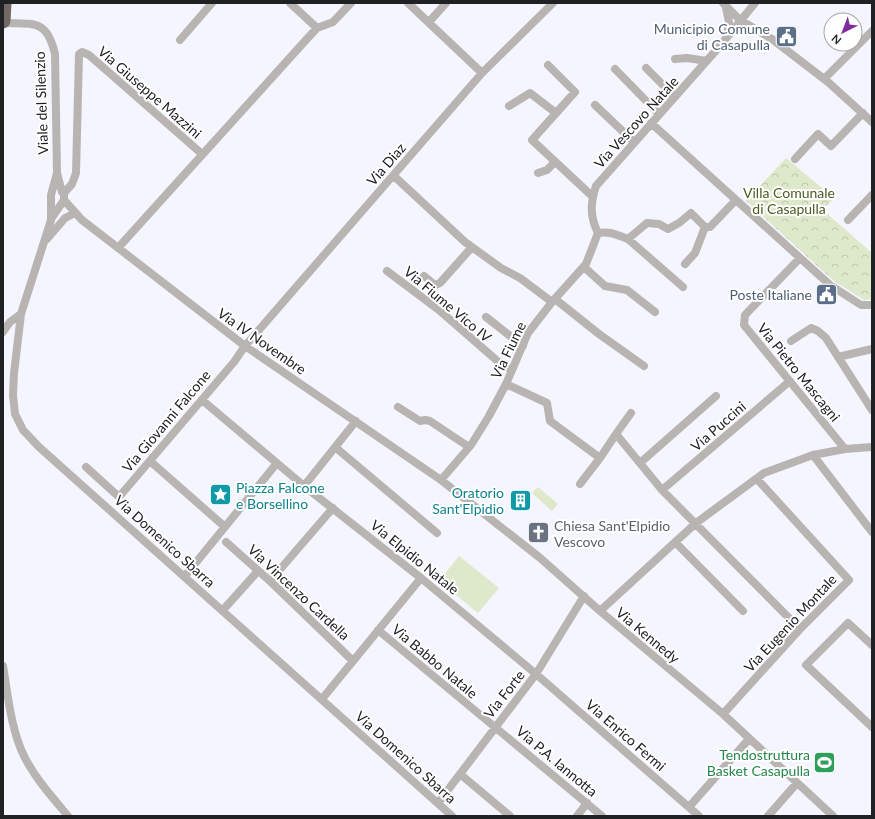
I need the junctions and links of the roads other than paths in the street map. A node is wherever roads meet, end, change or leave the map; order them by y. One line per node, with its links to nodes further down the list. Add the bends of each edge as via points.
1 (4, 3): 11 (highway)
2 (212, 3): 16 (street)
3 (290, 3): 13 (street)
4 (351, 3): 13 (street, Via Giuseppe Mazzini, via 333,22)
5 (408, 3): 12 (street)
6 (446, 3): 12 (street)
7 (553, 3): 22 (street, Via Diaz)
8 (724, 4): 9 (street, via 740,10); 10 (street); 15 (street, via 729,22)
9 (753, 5): 10 (street, Via Vescovo Natale)
10 (740, 20): 15 (street, Via Vescovo Natale); 23 (street, via 772,39)
11 (3, 22): 37 (street, Viale del Silenzio, via 42,27 51,39 55,54)
12 (429, 22): 22 (street)
13 (317, 28): 33 (street, Via Giuseppe Mazzini)
14 (872, 31): 23 (street)
15 (727, 37): 18 (street, Via Vescovo Natale)
16 (180, 40)
17 (675, 59): 18 (street)
18 (707, 60): 24 (street, Via Vescovo Natale)
19 (548, 64): 27 (street, via 575,92)
20 (646, 68): 24 (street)
21 (615, 69): 29 (street)
22 (482, 73): 38 (street, Via Diaz)
23 (824, 79): 28 (street)
24 (674, 97): 29 (street, Via Vescovo Natale)
25 (595, 105): 32 (street)
26 (509, 106): 27 (street, via 530,93)
27 (556, 113): 35 (street, via 532,140)
28 (862, 113): 30 (street); 34 (street, via 831,146 818,134)
29 (659, 114): 31 (street, Via Vescovo Natale)
30 (872, 122)
31 (651, 123): 32 (street, Via Vescovo Natale); 43 (street)
32 (634, 142): 41 (street, Via Vescovo Natale, via 596,186)
33 (202, 154): 42 (street, Via Giuseppe Mazzini, via 82,52 79,54 76,173); 52 (street, Via Giuseppe Mazzini)
34 (795, 159)
35 (555, 162): 36 (street, via 547,170); 41 (street)
36 (538, 173)
37 (57, 174): 40 (street, Viale del Silenzio); 42 (street, Viale del Silenzio)
38 (394, 176): 51 (street); 66 (street, Via Diaz)
39 (872, 195): 46 (street)
40 (52, 196): 42 (street, via 57,190); 42 (street, via 57,204); 45 (street, Via Domenico Sbarra)
41 (592, 196): 48 (street, Via Vescovo Natale, via 592,221)
42 (63, 197): 44 (street, Via IV Novembre); 45 (street, Via Domenico Sbarra)
43 (736, 200): 47 (street, via 710,227); 53 (street)
44 (76, 213): 50 (street, via 59,224); 52 (street, Via IV Novembre)
45 (51, 220): 50 (street, Via Domenico Sbarra)
46 (848, 220)
47 (705, 227): 49 (street, via 691,213 668,229 659,224 647,223); 54 (street, via 695,253)
48 (598, 233): 49 (street, via 615,233); 55 (street, Via Fiume)
49 (628, 239): 58 (street)
50 (43, 244): 62 (street, Via Domenico Sbarra)
51 (472, 246): 57 (street, via 440,283 435,285); 59 (street, via 501,268)
52 (118, 248): 66 (street, Via IV Novembre)
53 (800, 258): 60 (street, via 846,297 861,305); 72 (street, Via Pietro Mascagni, via 745,315 744,320 744,325)
54 (685, 264)
55 (584, 267): 59 (street, Via Fiume); 61 (street, via 605,286 627,290)
56 (387, 271): 71 (street, Via Fiume Vico IV, via 439,310 502,365)
57 (424, 276)
58 (683, 287)
59 (554, 300): 67 (street, Via Fiume, via 528,333); 70 (street)
60 (872, 305)
61 (655, 312)
62 (21, 314): 64 (street, via 10,322); 104 (street, Via Domenico Sbarra, via 13,395 15,414 23,430)
63 (486, 317): 67 (street)
64 (3, 332)
65 (791, 341): 69 (street, via 811,328 826,338)
66 (245, 346): 75 (street, Via Giovanni Falcone); 79 (street, Via IV Novembre)
67 (522, 346): 71 (street, Via Fiume)
68 (872, 349): 69 (street)
69 (838, 357): 77 (street)
70 (644, 366)
71 (512, 370): 73 (street, Via Fiume)
72 (790, 381): 84 (street, Via Pietro Mascagni); 95 (street, Via Puccini)
73 (506, 384): 82 (street, Via Fiume); 86 (street, via 546,403 550,421)
74 (716, 396): 89 (street)
75 (202, 400): 87 (street, Via Giovanni Falcone); 88 (street)
76 (398, 408): 82 (street, via 420,422 430,421)
77 (872, 410)
78 (632, 413): 80 (street)
79 (356, 421): 81 (street); 92 (street, Via IV Novembre)
80 (616, 434): 86 (street); 89 (street)
81 (335, 447): 94 (street); 100 (street)
82 (469, 447): 92 (street, Via Fiume)
83 (872, 448): 84 (street)
84 (845, 449): 85 (street)
85 (813, 455): 91 (street, via 764,473); 99 (street)
86 (600, 458): 93 (street)
87 (150, 462): 90 (street, Via Giovanni Falcone, via 119,497); 98 (street)
88 (277, 463): 94 (street, Via Elpidio Natale); 98 (street)
89 (640, 463): 95 (street)
90 (86, 467)
91 (758, 479): 97 (street); 111 (street, Via Eugenio Montale, via 848,580)
92 (441, 480): 107 (street, Via Kennedy)
93 (580, 484)
94 (304, 486): 96 (street, Via Elpidio Natale)
95 (662, 490): 97 (street)
96 (333, 508): 105 (street, Via Elpidio Natale); 106 (street)
97 (696, 523): 102 (street); 111 (street)
98 (225, 527): 104 (street)
99 (872, 532)
100 (437, 533)
101 (226, 542): 103 (street, Via Vincenzo Cardella)
102 (675, 542): 109 (street); 110 (street)
103 (258, 571): 106 (street, Via Vincenzo Cardella); 108 (street)
104 (185, 576): 108 (street, Via Domenico Sbarra)
105 (421, 578): 112 (street); 116 (street, Via Elpidio Natale)
106 (270, 581): 114 (street, Via Vincenzo Cardella)
107 (584, 596): 109 (street, Via Kennedy); 116 (street, Via Forte)
108 (223, 610): 117 (street, Via Domenico Sbarra)
109 (600, 611): 118 (street, Via Kennedy)
110 (743, 611)
111 (800, 629): 118 (street, Via Eugenio Montale)
112 (378, 630): 114 (street); 119 (street, Via Babbo Natale)
113 (872, 646): 120 (street, via 848,623 806,665)
114 (353, 661): 117 (street)
115 (3, 666): 127 (street, via 13,722 24,755 42,785)
116 (536, 674): 119 (street, Via Forte); 126 (street, Via Enrico Fermi)
117 (322, 699): 124 (street, Via Domenico Sbarra)
118 (723, 714): 121 (street, Via Kennedy)
119 (495, 726): 122 (street, Via Forte); 125 (street, Via P.A. Iannotta)
120 (872, 728)
121 (749, 738): 123 (street, Via Kennedy); 126 (street)
122 (460, 774): 124 (street, Via Forte); 129 (street)
123 (797, 783): 133 (street); 134 (street, Via Kennedy)
124 (438, 804): 128 (street, Via Domenico Sbarra)
125 (587, 804): 130 (street); 131 (street, Via P.A. Iannotta)
126 (689, 807): 132 (street, Via Enrico Fermi)
127 (68, 816)
128 (452, 816)
129 (510, 816)
130 (577, 816)
131 (602, 816)
132 (699, 816)
133 (768, 816)
134 (833, 816)

